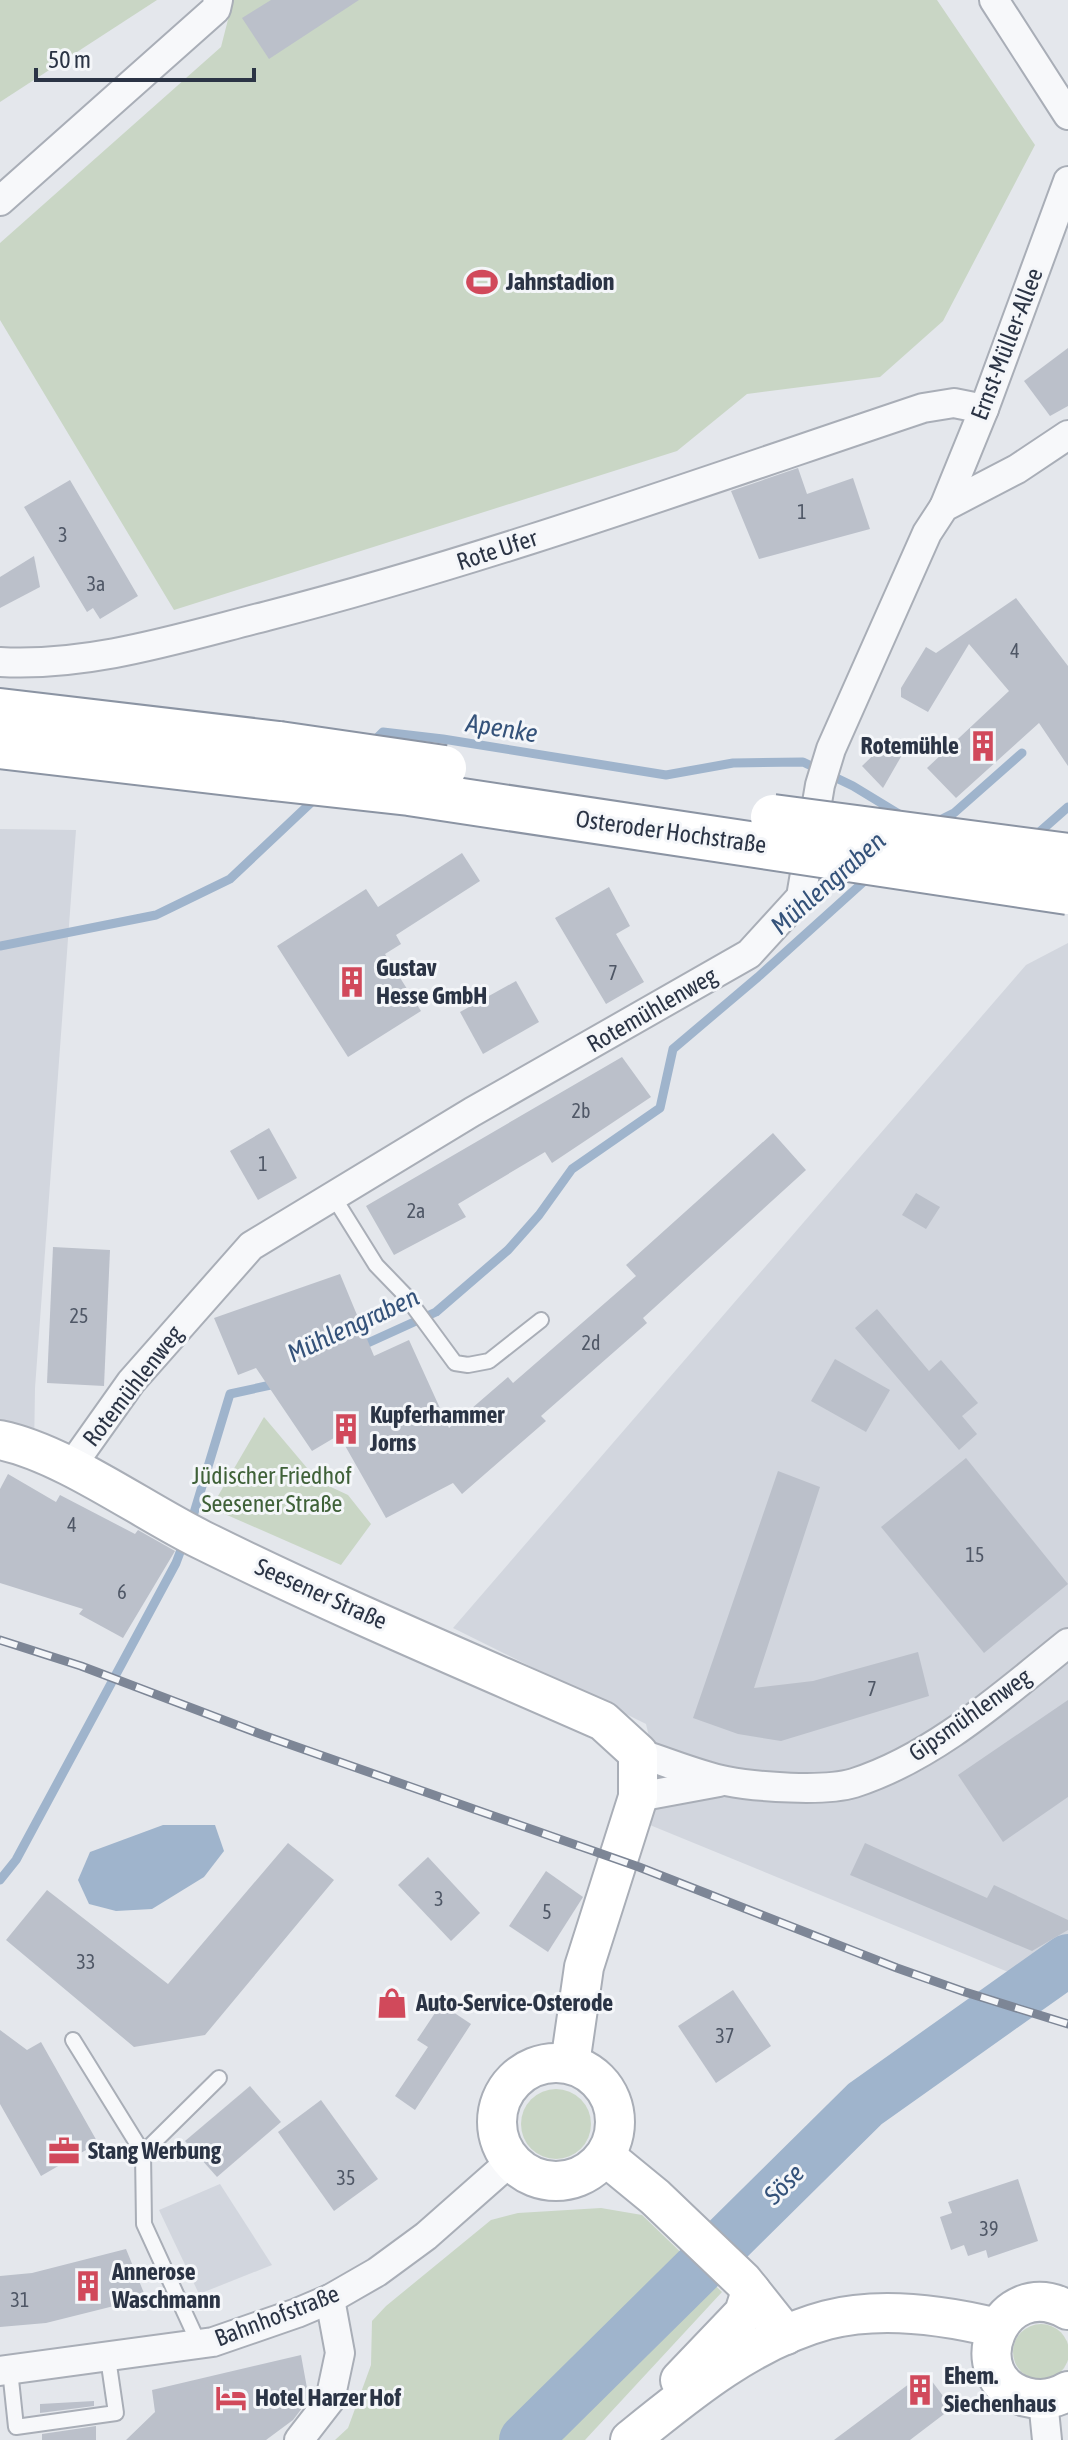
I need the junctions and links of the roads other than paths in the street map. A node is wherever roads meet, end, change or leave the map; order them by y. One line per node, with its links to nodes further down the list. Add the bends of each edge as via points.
1 (218, 0): 5 (street, via 216,9)
2 (994, 0): 3 (street)
3 (1068, 115)
4 (1068, 181): 6 (street, Ernst-Müller-Allee)
5 (0, 201)
6 (984, 409): 8 (street, Ernst-Müller-Allee); 9 (street, Rote Ufer, via 954,403 923,408 381,587 77,659)
7 (1068, 435): 8 (street)
8 (944, 507): 15 (street, Rotemühlenweg, via 927,533 831,749 801,897 749,954)
9 (0, 662)
10 (0, 711): 12 (highway)
11 (0, 746): 12 (highway)
12 (276, 761): 13 (highway, Osteroder Hochstraße, bridge, via 729,811); 14 (highway, Osteroder Hochstraße, bridge, via 409,793)
13 (1068, 856)
14 (1068, 892)
15 (333, 1196): 16 (lane, via 376,1265 455,1363 489,1361); 18 (street, Rotemühlenweg, via 251,1246 131,1382)
16 (541, 1320)
17 (0, 1440): 18 (street, Seesener Straße)
18 (70, 1468): 20 (street, Seesener Straße, via 202,1540 603,1721)
19 (1068, 1643): 21 (street, Gipsmühlenweg, via 945,1738 895,1767 851,1784 808,1787)
20 (638, 1753): 21 (street, Gipsmühlenweg); 22 (street)
21 (724, 1781): 22 (street, Gipsmühlenweg)
22 (638, 1797): 24 (street, via 584,1967)
23 (73, 2040): 26 (lane)
24 (570, 2064): 27 (street, via 603,2084 612,2100 616,2123); 28 (street, via 527,2070 503,2094 497,2130)
25 (219, 2078): 26 (lane)
26 (143, 2153): 35 (lane, via 144,2224)
27 (605, 2156): 28 (street, via 572,2180 534,2178); 29 (street)
28 (511, 2161): 30 (street, Bahnhofstraße, via 426,2236)
29 (747, 2286): 32 (street); 34 (street); 39 (street, via 744,2313)
30 (330, 2299): 35 (street, Bahnhofstraße); 40 (street, via 338,2365 330,2400)
31 (1068, 2310): 33 (street, via 1029,2303 1005,2316)
32 (848, 2316): 33 (street, via 911,2314); 34 (street)
33 (997, 2328): 38 (street, via 991,2350 996,2372 1010,2390 1020,2396)
34 (786, 2335): 39 (street, via 724,2368)
35 (199, 2344): 36 (street, Bahnhofstraße)
36 (108, 2358): 37 (street, Bahnhofstraße); 37 (lane, via 116,2413 16,2427)
37 (5, 2370)
38 (1055, 2395): 41 (street)
39 (635, 2436)
40 (299, 2440)
41 (1047, 2440)

